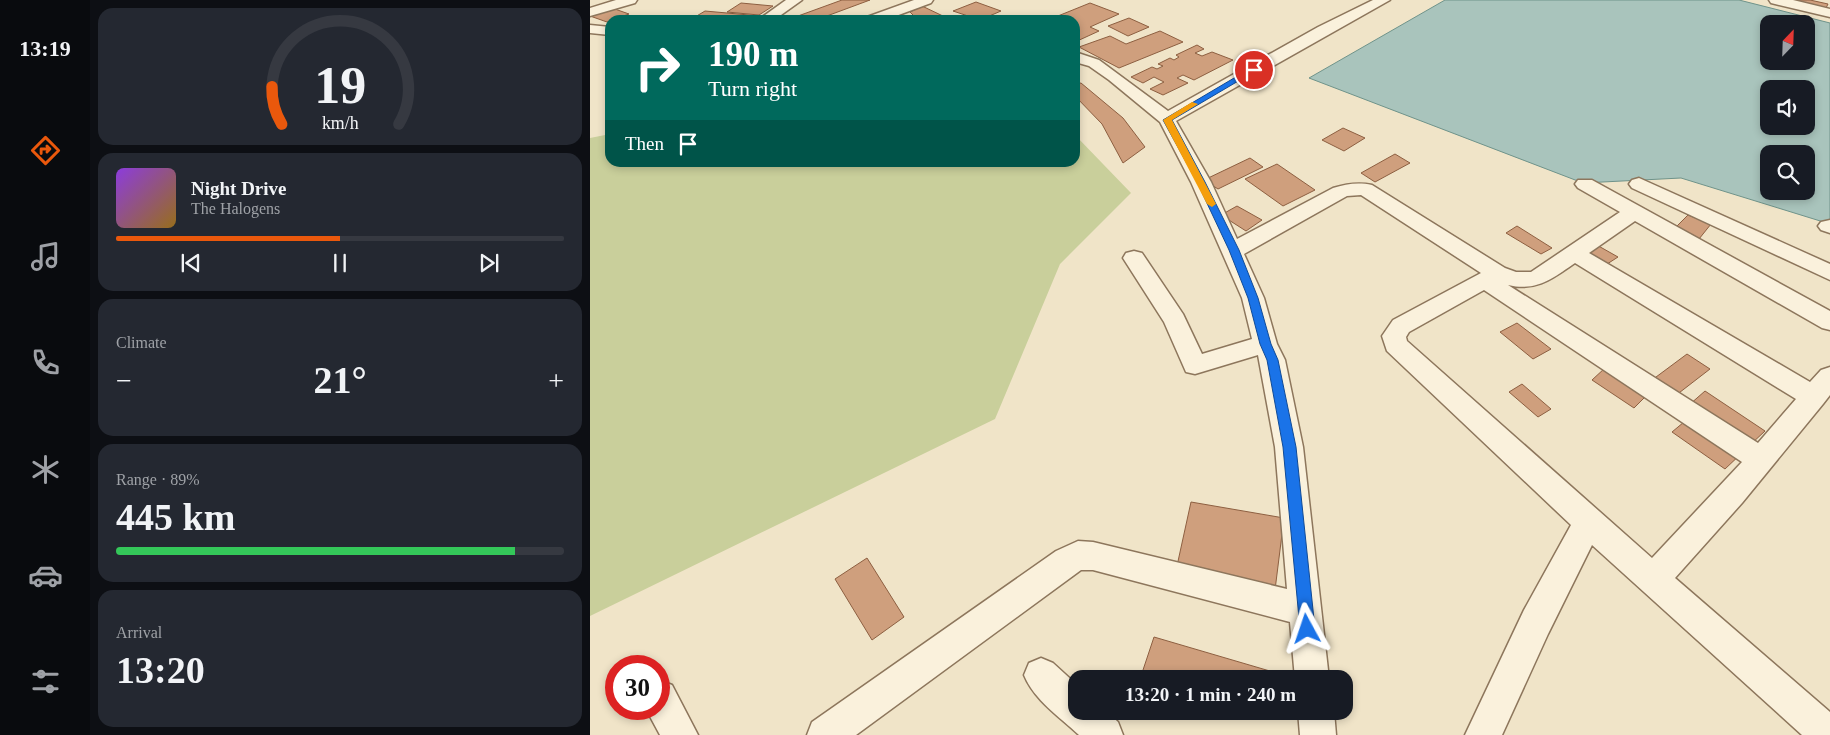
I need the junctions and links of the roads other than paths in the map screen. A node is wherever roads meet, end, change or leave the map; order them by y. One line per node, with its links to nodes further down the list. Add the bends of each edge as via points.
1 (630, 0): 6 (street)
2 (795, 0): 8 (street)
3 (926, 0): 9 (street)
4 (1383, 0): 13 (street, via 1323,30)
5 (1776, 0): 7 (street)
6 (590, 12)
7 (1830, 13)
8 (772, 15)
9 (886, 15)
10 (590, 29): 11 (street)
11 (605, 30)
12 (1080, 58): 13 (street, via 1115,76)
13 (1167, 120): 17 (street)
14 (1585, 184): 16 (street)
15 (1638, 184): 20 (street)
16 (1634, 212): 18 (street); 22 (street)
17 (1234, 250): 21 (street, via 1340,192 1365,189); 23 (street, via 1253,298)
18 (1574, 253): 21 (street, via 1536,279); 24 (street)
19 (1134, 258): 23 (street, via 1175,320 1195,365)
20 (1830, 273)
21 (1491, 277): 25 (street); 26 (street, via 1401,326 1394,336 1396,345)
22 (1830, 322)
23 (1265, 344): 28 (street, via 1272,360 1289,447)
24 (1822, 387): 25 (street)
25 (1761, 460): 27 (street)
26 (1588, 522): 27 (street); 39 (street)
27 (1653, 579): 40 (street)
28 (1306, 610): 29 (street); 36 (street, via 1093,556 1078,555)
29 (1311, 670)
30 (1041, 675): 31 (street)
31 (1068, 700)
32 (670, 717): 35 (street)
33 (1089, 720): 37 (street)
34 (1317, 720): 38 (street)
35 (680, 735)
36 (825, 735)
37 (1105, 735)
38 (1318, 735)
39 (1483, 735)
40 (1829, 735)

